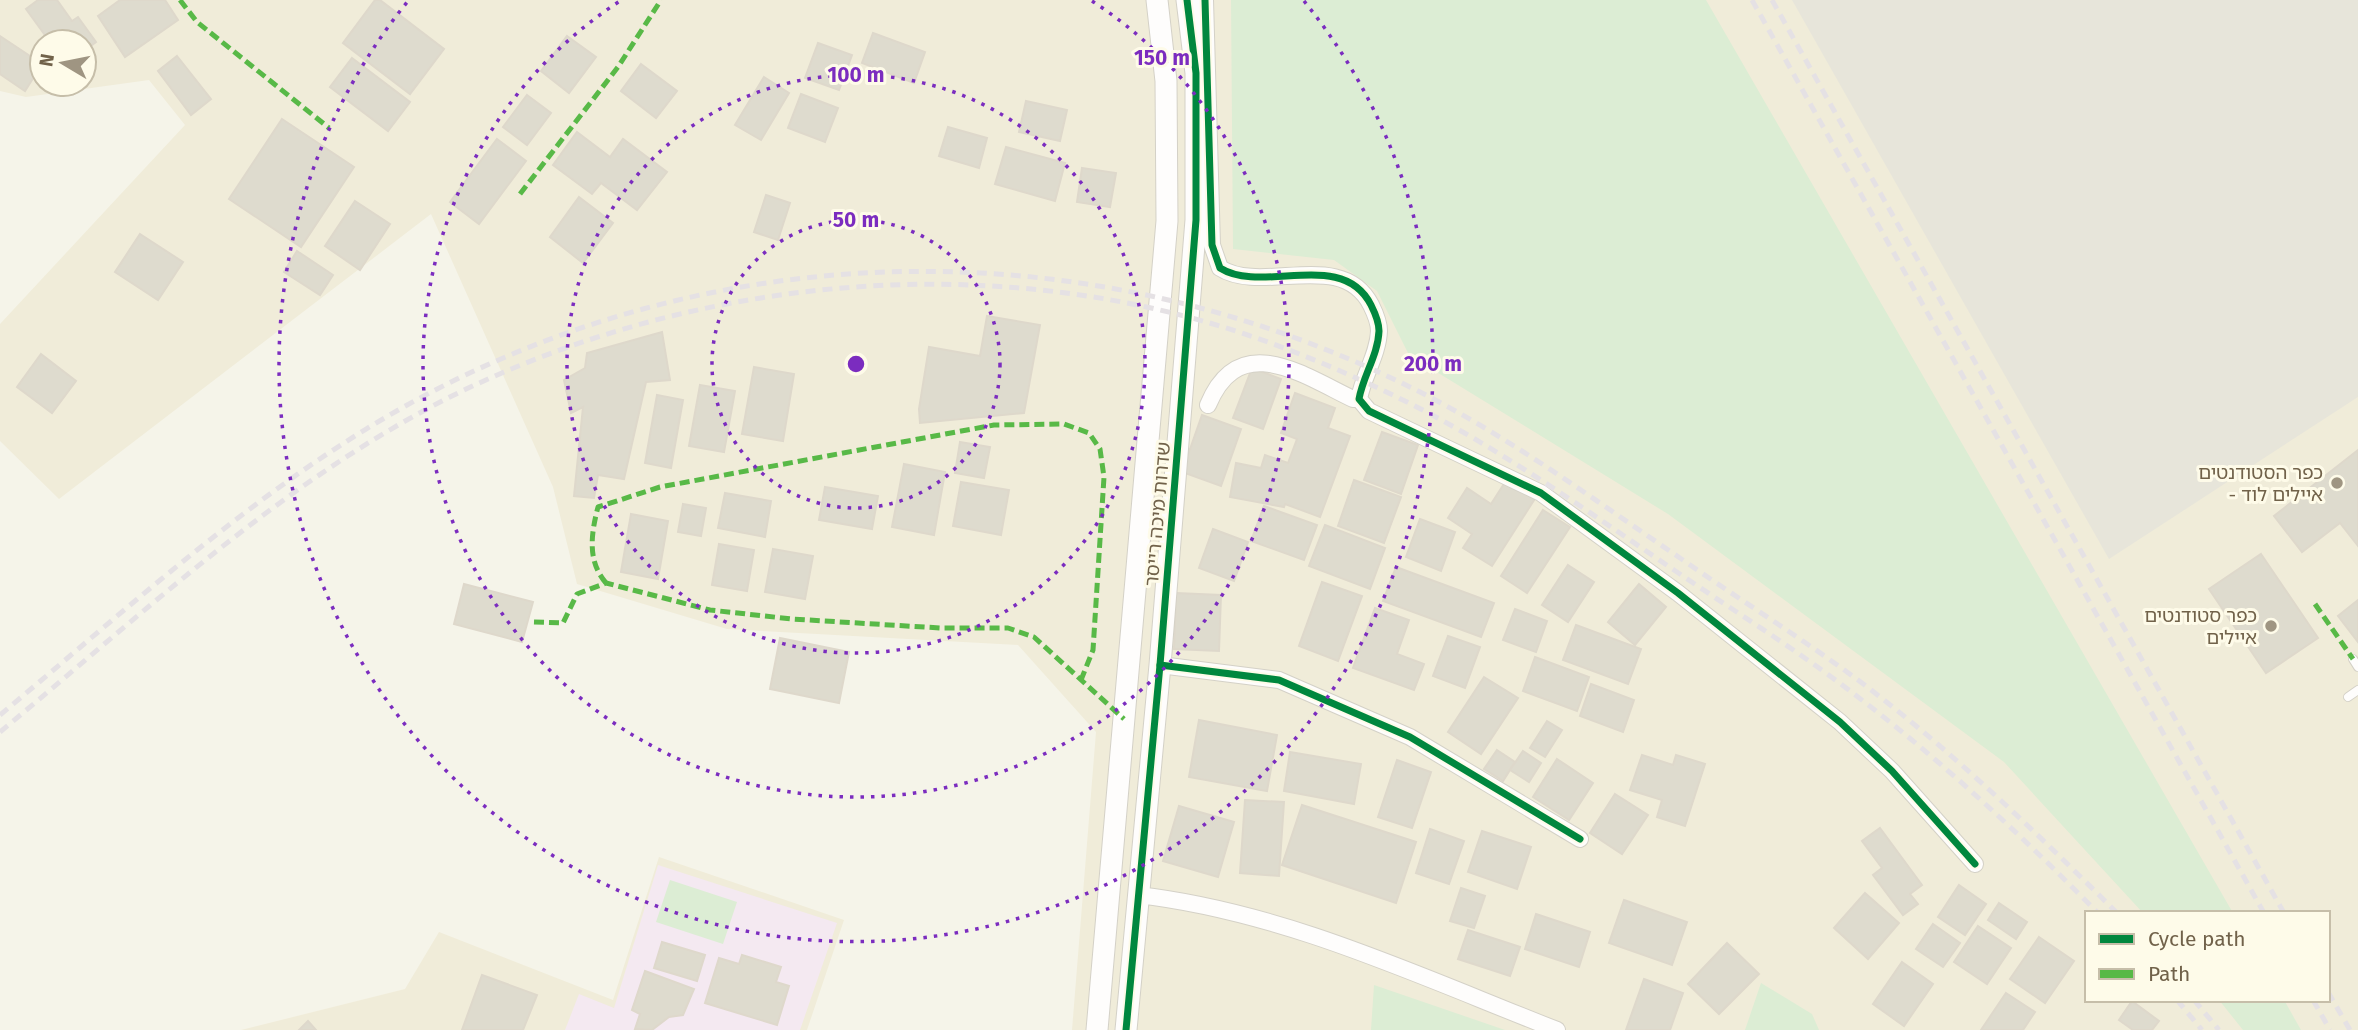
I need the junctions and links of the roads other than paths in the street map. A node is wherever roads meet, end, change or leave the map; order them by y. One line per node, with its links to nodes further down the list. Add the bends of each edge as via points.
1 (1157, 0): 12 (street, שדרות מיכה רייסר, via 1166,80 1167,221)
2 (1187, 0): 6 (street, שדרות מיכה רייסר, via 1196,74 1196,220)
3 (1205, 0): 4 (street, via 1215,259 1220,268 1239,276 1339,279 1368,298 1379,328)
4 (1359, 399): 5 (street, via 1268,361 1240,366 1221,382); 10 (street, via 1369,411 1541,493 1678,593 1840,722 1892,771)
5 (1208, 405)
6 (1160, 665): 9 (street, via 1279,680 1410,737); 11 (street, שדרות מיכה רייסר)
7 (2358, 690): 8 (lane)
8 (2348, 697)
9 (1580, 839)
10 (1975, 864)
11 (1139, 895): 13 (street, שדרות מיכה רייסר); 14 (street, via 1191,901 1299,930)
12 (1097, 1030)
13 (1126, 1030)
14 (1557, 1030)

